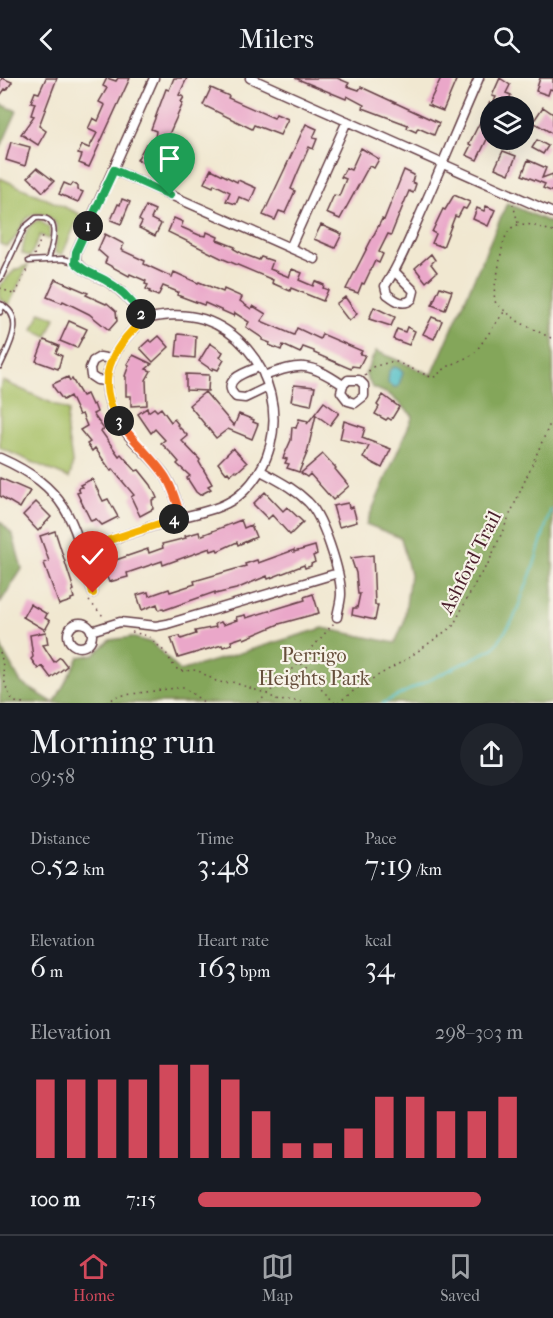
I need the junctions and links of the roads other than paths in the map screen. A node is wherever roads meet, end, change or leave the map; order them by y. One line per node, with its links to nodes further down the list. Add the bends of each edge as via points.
1 (154, 78): 6 (street)
2 (250, 78): 4 (street)
3 (479, 78): 5 (street)
4 (347, 121): 5 (street); 8 (street)
5 (443, 164): 7 (street); 13 (street)
6 (114, 170): 8 (street); 12 (street)
7 (553, 213)
8 (290, 248): 9 (street)
9 (315, 259)
10 (48, 260): 11 (lane); 12 (lane); 14 (lane, via 55,231 45,218 36,218 24,228)
11 (29, 261)
12 (75, 262): 17 (street, via 119,289)
13 (394, 272)
14 (0, 279)
15 (2, 305): 16 (lane); 19 (lane, via 8,308 15,328)
16 (0, 312)
17 (144, 319): 18 (street, via 122,340); 20 (street, via 178,315 213,323 239,341)
18 (111, 359): 22 (street); 22 (street, via 100,357 90,368 91,376)
19 (0, 366)
20 (259, 367): 21 (street); 24 (street, via 235,377 231,392 242,398)
21 (264, 376): 23 (street, via 304,366); 24 (street)
22 (106, 381): 27 (street, via 117,417 165,475)
23 (343, 385): 23 (street, via 342,396 348,401 355,403 366,393 361,381 352,378)
24 (268, 387): 26 (street, via 274,403 274,424)
25 (0, 458): 28 (street, via 29,472 54,494 66,510)
26 (261, 471): 27 (street, via 224,506); 29 (street, via 290,486 310,503)
27 (181, 518): 28 (street)
28 (82, 549): 30 (street)
29 (338, 573): 31 (street, via 341,594); 32 (street, via 167,624 120,622)
30 (91, 596)
31 (337, 617)
32 (91, 631)

